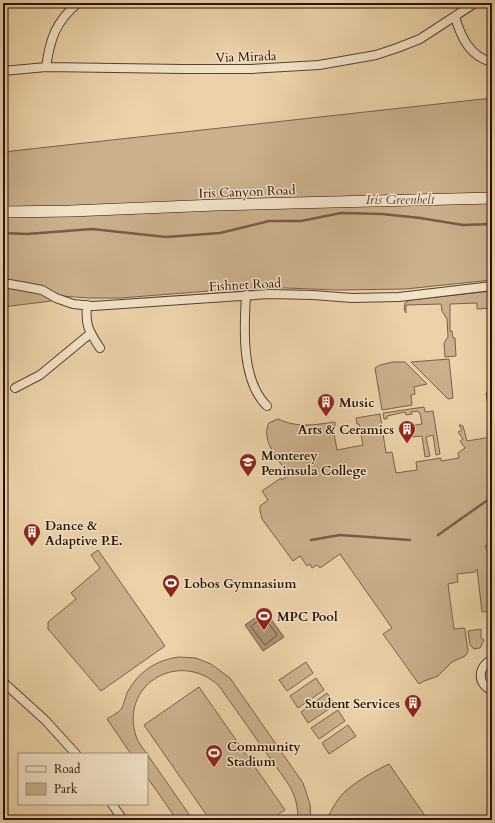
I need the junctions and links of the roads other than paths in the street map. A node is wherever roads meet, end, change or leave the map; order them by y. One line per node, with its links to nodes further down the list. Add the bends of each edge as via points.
1 (78, 3): 5 (street, via 61,20 53,34)
2 (475, 3): 3 (street, Via Mirada)
3 (455, 17): 4 (street, via 460,32 472,51 484,60); 5 (street, Via Mirada, via 420,39 397,48 376,55 319,65 183,70)
4 (492, 62)
5 (46, 68): 6 (street, Via Mirada)
6 (3, 71)
7 (492, 198): 8 (street, Iris Canyon Road)
8 (3, 212)
9 (3, 283): 12 (street, Fishnet Road, via 42,290 73,304)
10 (492, 286): 11 (street, Fishnet Road, via 399,297)
11 (246, 295): 12 (street, Fishnet Road); 16 (street, via 246,345 249,367 256,391)
12 (87, 305): 13 (street, via 86,318)
13 (91, 333): 14 (street); 15 (street, via 40,375)
14 (100, 348)
15 (15, 388)
16 (267, 406)
17 (492, 660): 19 (street, via 484,665 480,674 483,683)
18 (3, 682): 20 (street, via 45,720)
19 (492, 690)
20 (75, 753)
21 (113, 805): 22 (street)
22 (123, 820)

